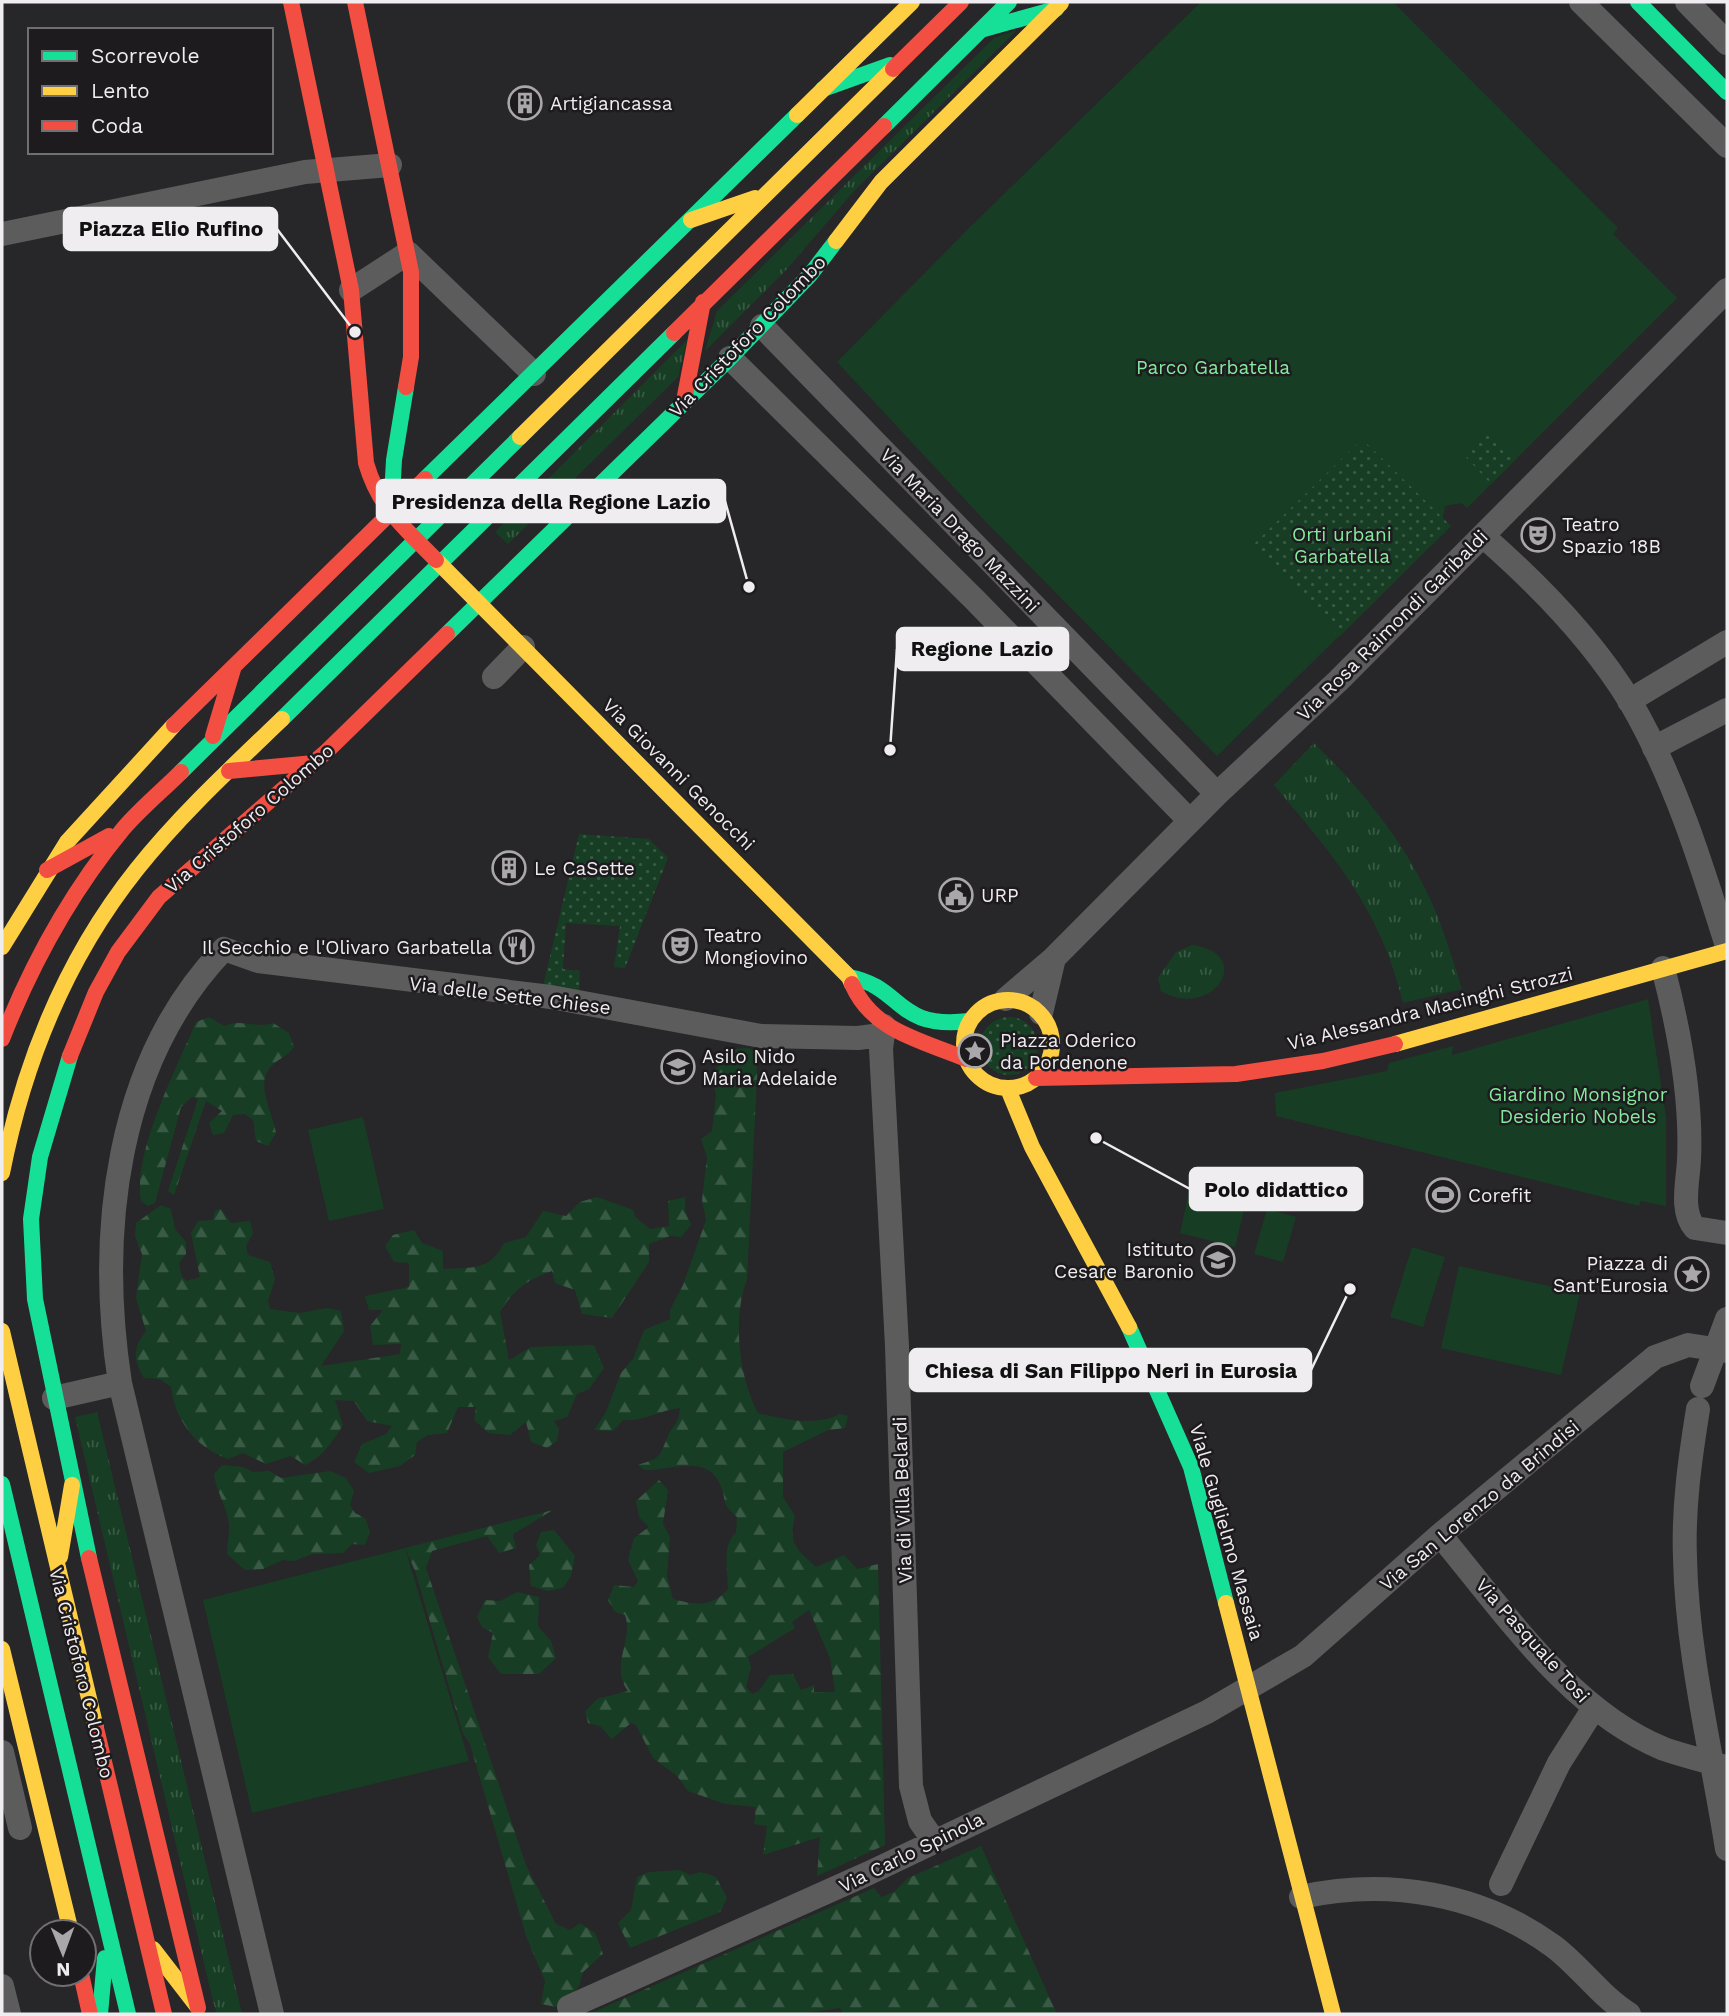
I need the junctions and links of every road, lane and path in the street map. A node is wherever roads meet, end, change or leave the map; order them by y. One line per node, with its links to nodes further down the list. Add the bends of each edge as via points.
1 (291, 2): 17 (main road)
2 (355, 2): 16 (main road)
3 (912, 2): 13 (main road)
4 (961, 2): 12 (main road)
5 (1009, 2): 10 (main road, Via Cristoforo Colombo)
6 (1581, 2): 15 (street)
7 (1638, 2): 14 (main road)
8 (1687, 2): 11 (street)
9 (1060, 5): 10 (main road); 25 (main road, Via Cristoforo Colombo, via 881,182 810,275)
10 (980, 30): 24 (main road, Via Cristoforo Colombo)
11 (1727, 43)
12 (901, 61): 13 (main road); 18 (main road)
13 (823, 89): 19 (main road)
14 (1727, 92)
15 (1727, 146)
16 (390, 165): 17 (street); 21 (main road)
17 (327, 169): 20 (street); 22 (main road)
18 (766, 194): 19 (main road); 31 (main road)
19 (691, 220): 27 (main road)
20 (2, 234)
21 (408, 253): 22 (street); 27 (street); 29 (main road, via 411,357 394,460)
22 (351, 290): 29 (main road, via 367,469 374,490)
23 (1727, 290): 30 (street, Via Rosa Raimondi Garibaldi)
24 (703, 302): 28 (main road); 32 (main road, Via Cristoforo Colombo)
25 (762, 326): 26 (main road, Via Cristoforo Colombo); 44 (street, Via Maria Drago Mazzini)
26 (730, 358): 28 (main road, Via Cristoforo Colombo); 45 (street, Via Maria Drago Mazzini)
27 (534, 374): 29 (main road)
28 (684, 401): 33 (main road, Via Cristoforo Colombo)
29 (391, 514): 31 (main road); 36 (main road)
30 (1483, 536): 38 (street, via 1557,607); 44 (street, Via Rosa Raimondi Garibaldi)
31 (417, 540): 32 (main road); 40 (main road)
32 (440, 562): 33 (main road); 43 (main road, Via Cristoforo Colombo)
33 (480, 602): 35 (main road, Via Giovanni Genocchi); 42 (main road, Via Cristoforo Colombo)
34 (1727, 642): 38 (street)
35 (523, 647): 37 (street); 52 (main road, Via Giovanni Genocchi)
36 (234, 666): 40 (main road); 47 (main road, via 111,789)
37 (494, 677)
38 (1629, 701): 41 (street)
39 (1727, 710): 41 (street)
40 (212, 740): 46 (main road)
41 (1654, 748): 49 (street, via 1695,844)
42 (314, 763): 43 (main road); 63 (main road, Via Cristoforo Colombo, via 168,887 125,942 96,992 63,1074)
43 (229, 771): 64 (main road, Via Cristoforo Colombo, via 136,869 82,948 30,1061)
44 (1217, 794): 45 (street, Via Rosa Raimondi Garibaldi)
45 (1190, 821): 50 (street, Via Rosa Raimondi Garibaldi)
46 (125, 827): 47 (main road); 58 (main road, via 60,915)
47 (47, 870): 48 (main road)
48 (2, 947)
49 (1727, 948): 51 (main road, Via Alessandra Macinghi Strozzi)
50 (1054, 958): 53 (street); 54 (street)
51 (1663, 968): 61 (main road, Via Alessandra Macinghi Strozzi, via 1399,1042 1302,1064 1227,1075); 66 (street, via 1688,1108 1686,1212 1695,1228)
52 (849, 977): 55 (main road, via 874,982 921,1020); 56 (main road)
53 (1006, 999): 54 (main road); 55 (main road, via 992,1002)
54 (1041, 1013): 57 (main road)
55 (969, 1021): 59 (main road)
56 (882, 1030): 59 (main road); 70 (street, Via delle Sette Chiese, via 819,1038 737,1034 551,997 258,961 224,948 163,1034 142,1084 124,1149 110,1281); 86 (street, Via di Villa Belardi, via 912,1786 920,1821)
57 (1052, 1038): 60 (main road, via 1049,1063); 61 (main road)
58 (2, 1039)
59 (966, 1059): 62 (main road, via 980,1078)
60 (1036, 1078): 61 (main road); 62 (main road)
61 (1096, 1078)
62 (1008, 1089): 79 (main road, Viale Guglielmo Massaia, via 1032,1147 1144,1356 1171,1416 1191,1467)
63 (37, 1171): 65 (main road); 71 (main road, Via Cristoforo Colombo, via 31,1219 32,1269)
64 (2, 1172)
65 (2, 1185)
66 (1727, 1233)
67 (1727, 1319): 69 (street)
68 (2, 1331): 76 (main road, Via Cristoforo Colombo)
69 (1722, 1349): 74 (street, Via San Lorenzo da Brindisi, via 1688,1345 1661,1353); 83 (street, via 1700,1398 1689,1465 1685,1558 1690,1622)
70 (120, 1382): 71 (street); 102 (street)
71 (54, 1398): 73 (main road, Via Cristoforo Colombo)
72 (2, 1484): 77 (main road, Via Cristoforo Colombo)
73 (72, 1485): 76 (main road); 96 (main road, Via Cristoforo Colombo)
74 (1440, 1535): 79 (street, Via San Lorenzo da Brindisi, via 1303,1656); 80 (street, Via Pasquale Tosi, via 1518,1628)
75 (2, 1553): 77 (main road)
76 (58, 1572): 92 (main road, Via Cristoforo Colombo)
77 (26, 1586): 91 (main road, Via Cristoforo Colombo)
78 (2, 1649): 81 (main road)
79 (1249, 1687): 86 (street, Via Carlo Spinola, via 1207,1712); 89 (main road, Viale Guglielmo Massaia)
80 (1594, 1708): 83 (street, Via Pasquale Tosi, via 1663,1748); 88 (street, via 1559,1763)
81 (11, 1728): 84 (main road)
82 (2, 1752): 85 (street)
83 (1720, 1765): 87 (street)
84 (45, 1823): 85 (street); 90 (main road)
85 (11, 1830)
86 (934, 1841): 95 (street, Via Carlo Spinola)
87 (1727, 1849)
88 (1501, 1884)
89 (1301, 1897): 103 (main road, Viale Guglielmo Massaia); 104 (street, via 1347,1889 1423,1890 1488,1911 1552,1946)
90 (68, 1918)
91 (108, 1929): 99 (main road); 100 (main road, Via Cristoforo Colombo)
92 (146, 1940): 96 (main road); 101 (main road, Via Cristoforo Colombo)
93 (2, 1986): 97 (street)
94 (84, 1988): 98 (main road)
95 (569, 2007)
96 (198, 2010)
97 (9, 2014)
98 (90, 2014)
99 (100, 2014)
100 (128, 2014)
101 (164, 2014)
102 (272, 2014)
103 (1334, 2014)
104 (1629, 2014)

